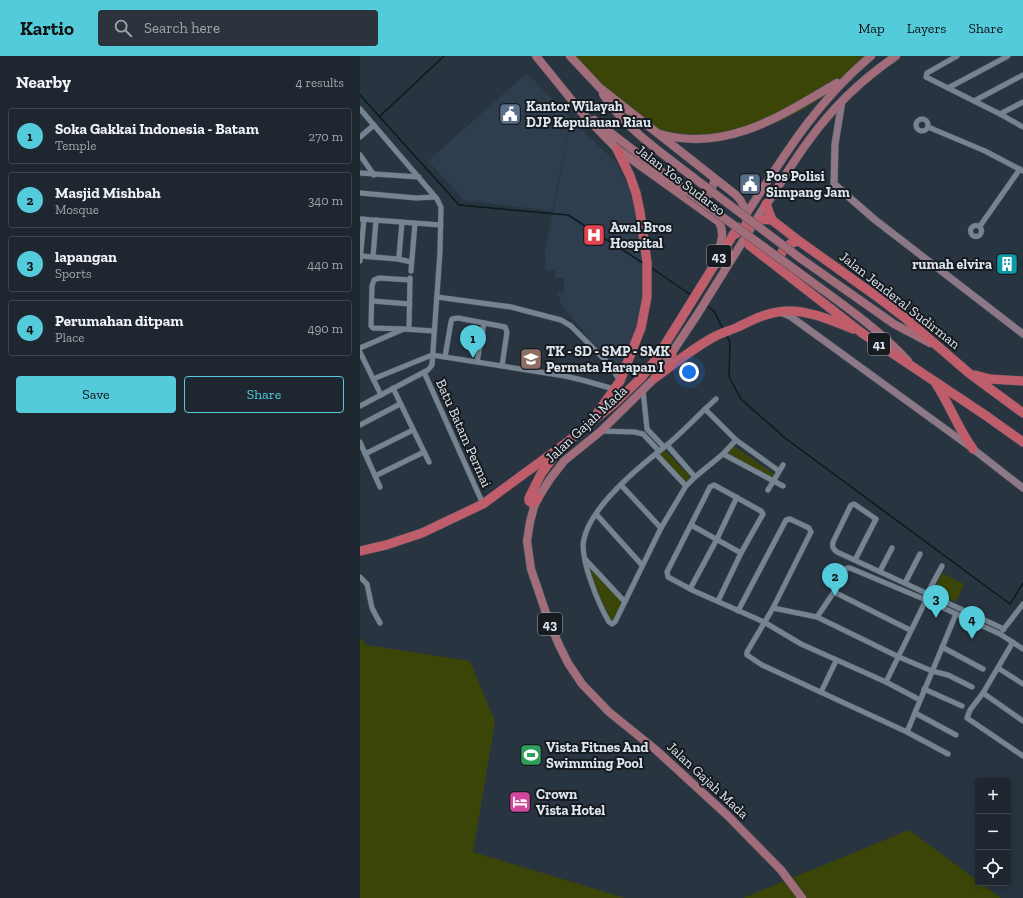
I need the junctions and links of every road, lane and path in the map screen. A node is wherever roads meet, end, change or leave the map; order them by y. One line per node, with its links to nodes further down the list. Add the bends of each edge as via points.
1 (536, 56): 16 (main road, Jalan Yos Sudarso)
2 (570, 56): 9 (main road, Jalan Yos Sudarso)
3 (871, 56): 8 (main road)
4 (896, 56): 11 (main road)
5 (957, 56): 10 (street, via 926,74 927,78)
6 (1008, 56): 10 (street)
7 (1023, 75): 12 (street)
8 (844, 79): 20 (main road, via 797,108 735,134 692,139); 38 (main road, via 800,132)
9 (600, 88): 20 (main road, Jalan Yos Sudarso); 59 (main road, bridge, via 613,107 641,136 698,181 800,258 894,324)
10 (948, 88): 12 (street)
11 (842, 101): 32 (main road, via 810,138); 58 (street, via 835,144 834,184 874,219)
12 (974, 101): 15 (street)
13 (1023, 102): 15 (street)
14 (360, 110): 17 (street)
15 (1000, 114): 19 (street)
16 (584, 116): 22 (main road, Jalan Yos Sudarso); 68 (main road, bridge, via 592,119 857,315 894,346)
17 (374, 125): 21 (street); 27 (street)
18 (928, 127): 24 (street, via 985,151)
19 (1023, 127)
20 (656, 132): 28 (main road, Jalan Yos Sudarso)
21 (360, 137)
22 (617, 149): 31 (main road, Jalan Yos Sudarso); 73 (highway, via 636,193 647,262 645,309 641,328)
23 (360, 155): 26 (street)
24 (1021, 170): 41 (street)
25 (360, 173): 26 (street)
26 (374, 175): 27 (street)
27 (419, 177): 30 (street)
28 (715, 178): 31 (main road, via 707,197); 38 (main road, Jalan Yos Sudarso, via 743,202)
29 (360, 193): 30 (street, via 416,198)
30 (435, 197): 40 (street, via 441,207)
31 (695, 204): 37 (main road, Jalan Yos Sudarso)
32 (766, 204): 35 (highway); 38 (main road)
33 (362, 219): 34 (street); 44 (street)
34 (376, 220): 36 (street); 43 (street)
35 (772, 220): 38 (highway); 42 (highway, Jalan Jenderal Sudirman / 41)
36 (402, 222): 39 (street); 45 (street)
37 (719, 222): 38 (main road, via 734,229); 47 (main road, Jalan Yos Sudarso, via 722,227 722,240)
38 (748, 222): 47 (highway, Jalan Gajah Mada / 43, via 728,243); 48 (highway, 41, via 750,244); 63 (main road, Jalan Gajah Mada / 43, via 738,250)
39 (415, 223): 40 (street); 46 (street)
40 (441, 225): 50 (street)
41 (980, 226)
42 (799, 241): 48 (highway, via 781,252); 59 (highway, Jalan Jenderal Sudirman / 41, via 876,296)
43 (374, 257): 44 (street); 45 (street)
44 (360, 258)
45 (398, 259): 46 (street)
46 (411, 262): 49 (street)
47 (715, 262): 61 (highway, Jalan Gajah Mada / 43)
48 (781, 268): 57 (highway, 41)
49 (411, 271)
50 (437, 297): 56 (street); 73 (street, via 511,307 562,320 609,364)
51 (372, 301): 52 (street); 52 (street, via 372,286 375,279 410,279); 55 (street, via 372,327)
52 (410, 304): 55 (street)
53 (778, 312): 57 (highway, via 815,315); 71 (highway, via 754,319 698,346); 95 (street, via 790,316)
54 (484, 323): 65 (street, via 452,319); 66 (street); 67 (street, via 506,329)
55 (406, 329): 56 (street); 60 (street)
56 (434, 331): 64 (street)
57 (862, 333): 68 (highway, 41)
58 (1023, 334)
59 (938, 347): 70 (highway, Jalan Jenderal Sudirman / 41)
60 (360, 348)
61 (663, 349): 63 (highway); 86 (highway, Jalan Gajah Mada / 43, via 634,386)
62 (360, 352): 72 (street)
63 (672, 354): 71 (main road, Jalan Gajah Mada / 43)
64 (432, 355): 65 (street); 69 (street, via 432,365); 72 (street)
65 (445, 357): 66 (street)
66 (477, 362): 67 (street)
67 (502, 366): 77 (street, via 582,380)
68 (912, 367): 74 (highway, 41)
69 (424, 372): 76 (street, Batu Batam Permai); 114 (street, Batu Batam Permai)
70 (970, 374): 75 (highway, via 990,379); 84 (highway, Jalan Jenderal Sudirman / 41)
71 (655, 378): 78 (main road, Jalan Gajah Mada / 43)
72 (372, 379): 79 (street)
73 (620, 380): 77 (highway)
74 (934, 381): 92 (highway, 41); 95 (highway)
75 (1023, 381)
76 (393, 388): 79 (street, Batu Batam Permai); 81 (street)
77 (614, 390): 86 (highway)
78 (643, 390): 88 (main road, Jalan Gajah Mada / 43); 89 (street)
79 (380, 394): 82 (street, Batu Batam Permai)
80 (716, 399): 83 (street)
81 (400, 404): 85 (street); 87 (street)
82 (360, 406)
83 (705, 409): 90 (street); 94 (street)
84 (1023, 413)
85 (360, 425)
86 (587, 425): 93 (highway, Jalan Gajah Mada / 43)
87 (413, 430): 96 (street); 98 (street)
88 (601, 431): 89 (street); 113 (main road, Jalan Gajah Mada / 43, via 564,461)
89 (645, 432): 94 (street); 97 (street)
90 (736, 440): 99 (street); 102 (street)
91 (360, 442): 98 (street)
92 (1023, 442)
93 (566, 443): 113 (highway, via 541,474 529,501 532,503); 114 (highway, Jalan Gajah Mada / 43)
94 (665, 446): 97 (street); 104 (street)
95 (973, 449): 110 (street)
96 (424, 452): 100 (street); 103 (street)
97 (657, 453): 106 (street); 107 (street)
98 (365, 454): 103 (street)
99 (723, 454): 104 (street); 105 (street)
100 (429, 462)
101 (783, 465): 102 (street)
102 (779, 471): 105 (street)
103 (375, 476): 109 (street)
104 (695, 477): 107 (street)
105 (773, 480): 108 (street); 111 (street)
106 (621, 485): 115 (street); 117 (street)
107 (686, 486): 117 (street)
108 (783, 486)
109 (380, 487)
110 (1023, 488)
111 (768, 490)
112 (737, 497): 116 (street, via 712,485); 118 (street); 121 (street, via 763,514)
113 (538, 498): 167 (main road, Jalan Gajah Mada / 43, via 528,532 529,560 547,616 572,671 609,712 656,750 728,816 781,870)
114 (483, 504): 120 (highway, Jalan Gajah Mada / 43, via 422,533)
115 (596, 514): 123 (street, via 583,540); 125 (street)
116 (691, 525): 118 (street); 130 (street, via 667,572 670,578)
117 (661, 528): 125 (street)
118 (716, 539): 121 (street); 130 (street)
119 (892, 548): 127 (street)
120 (360, 551)
121 (741, 553): 133 (street)
122 (920, 554): 129 (street)
123 (584, 558): 134 (street); 134 (street, via 609,622 614,623)
124 (855, 560): 124 (street, via 837,552 832,545 851,505 854,504 876,519); 127 (street)
125 (642, 565): 134 (street)
126 (942, 566): 132 (street)
127 (880, 571): 129 (street)
128 (360, 577): 141 (street, via 367,584 372,608)
129 (905, 583): 132 (street)
130 (690, 589): 133 (street)
131 (834, 592): 132 (street, via 843,571 847,568); 139 (street); 143 (street)
132 (927, 597): 138 (street); 142 (street); 143 (street)
133 (718, 601): 137 (street)
134 (625, 602)
135 (1023, 604): 142 (street)
136 (773, 608): 137 (street, via 811,532 809,528 790,519 785,521); 139 (street); 140 (street)
137 (738, 611): 140 (street)
138 (956, 614): 144 (street); 146 (street)
139 (817, 617): 148 (street)
140 (764, 622): 149 (street); 157 (street, via 747,655 762,665)
141 (380, 623)
142 (1004, 629): 144 (street)
143 (910, 630): 148 (street)
144 (1000, 634): 145 (street)
145 (1013, 642): 147 (street); 150 (street)
146 (942, 646): 151 (street); 152 (street)
147 (1023, 649)
148 (899, 657): 152 (street); 153 (street)
149 (836, 661): 153 (street); 157 (street)
150 (998, 668): 154 (street); 158 (street)
151 (983, 669)
152 (932, 671): 155 (street); 156 (street)
153 (886, 682): 159 (street)
154 (1023, 684)
155 (972, 687)
156 (924, 689): 159 (street); 160 (street)
157 (821, 692): 163 (street)
158 (983, 693): 162 (street); 166 (street, via 966,718)
159 (920, 700): 161 (street)
160 (962, 706)
161 (915, 712): 163 (street); 164 (street)
162 (1023, 721)
163 (907, 732): 165 (street)
164 (956, 735)
165 (948, 754)
166 (1023, 756)
167 (802, 898)

